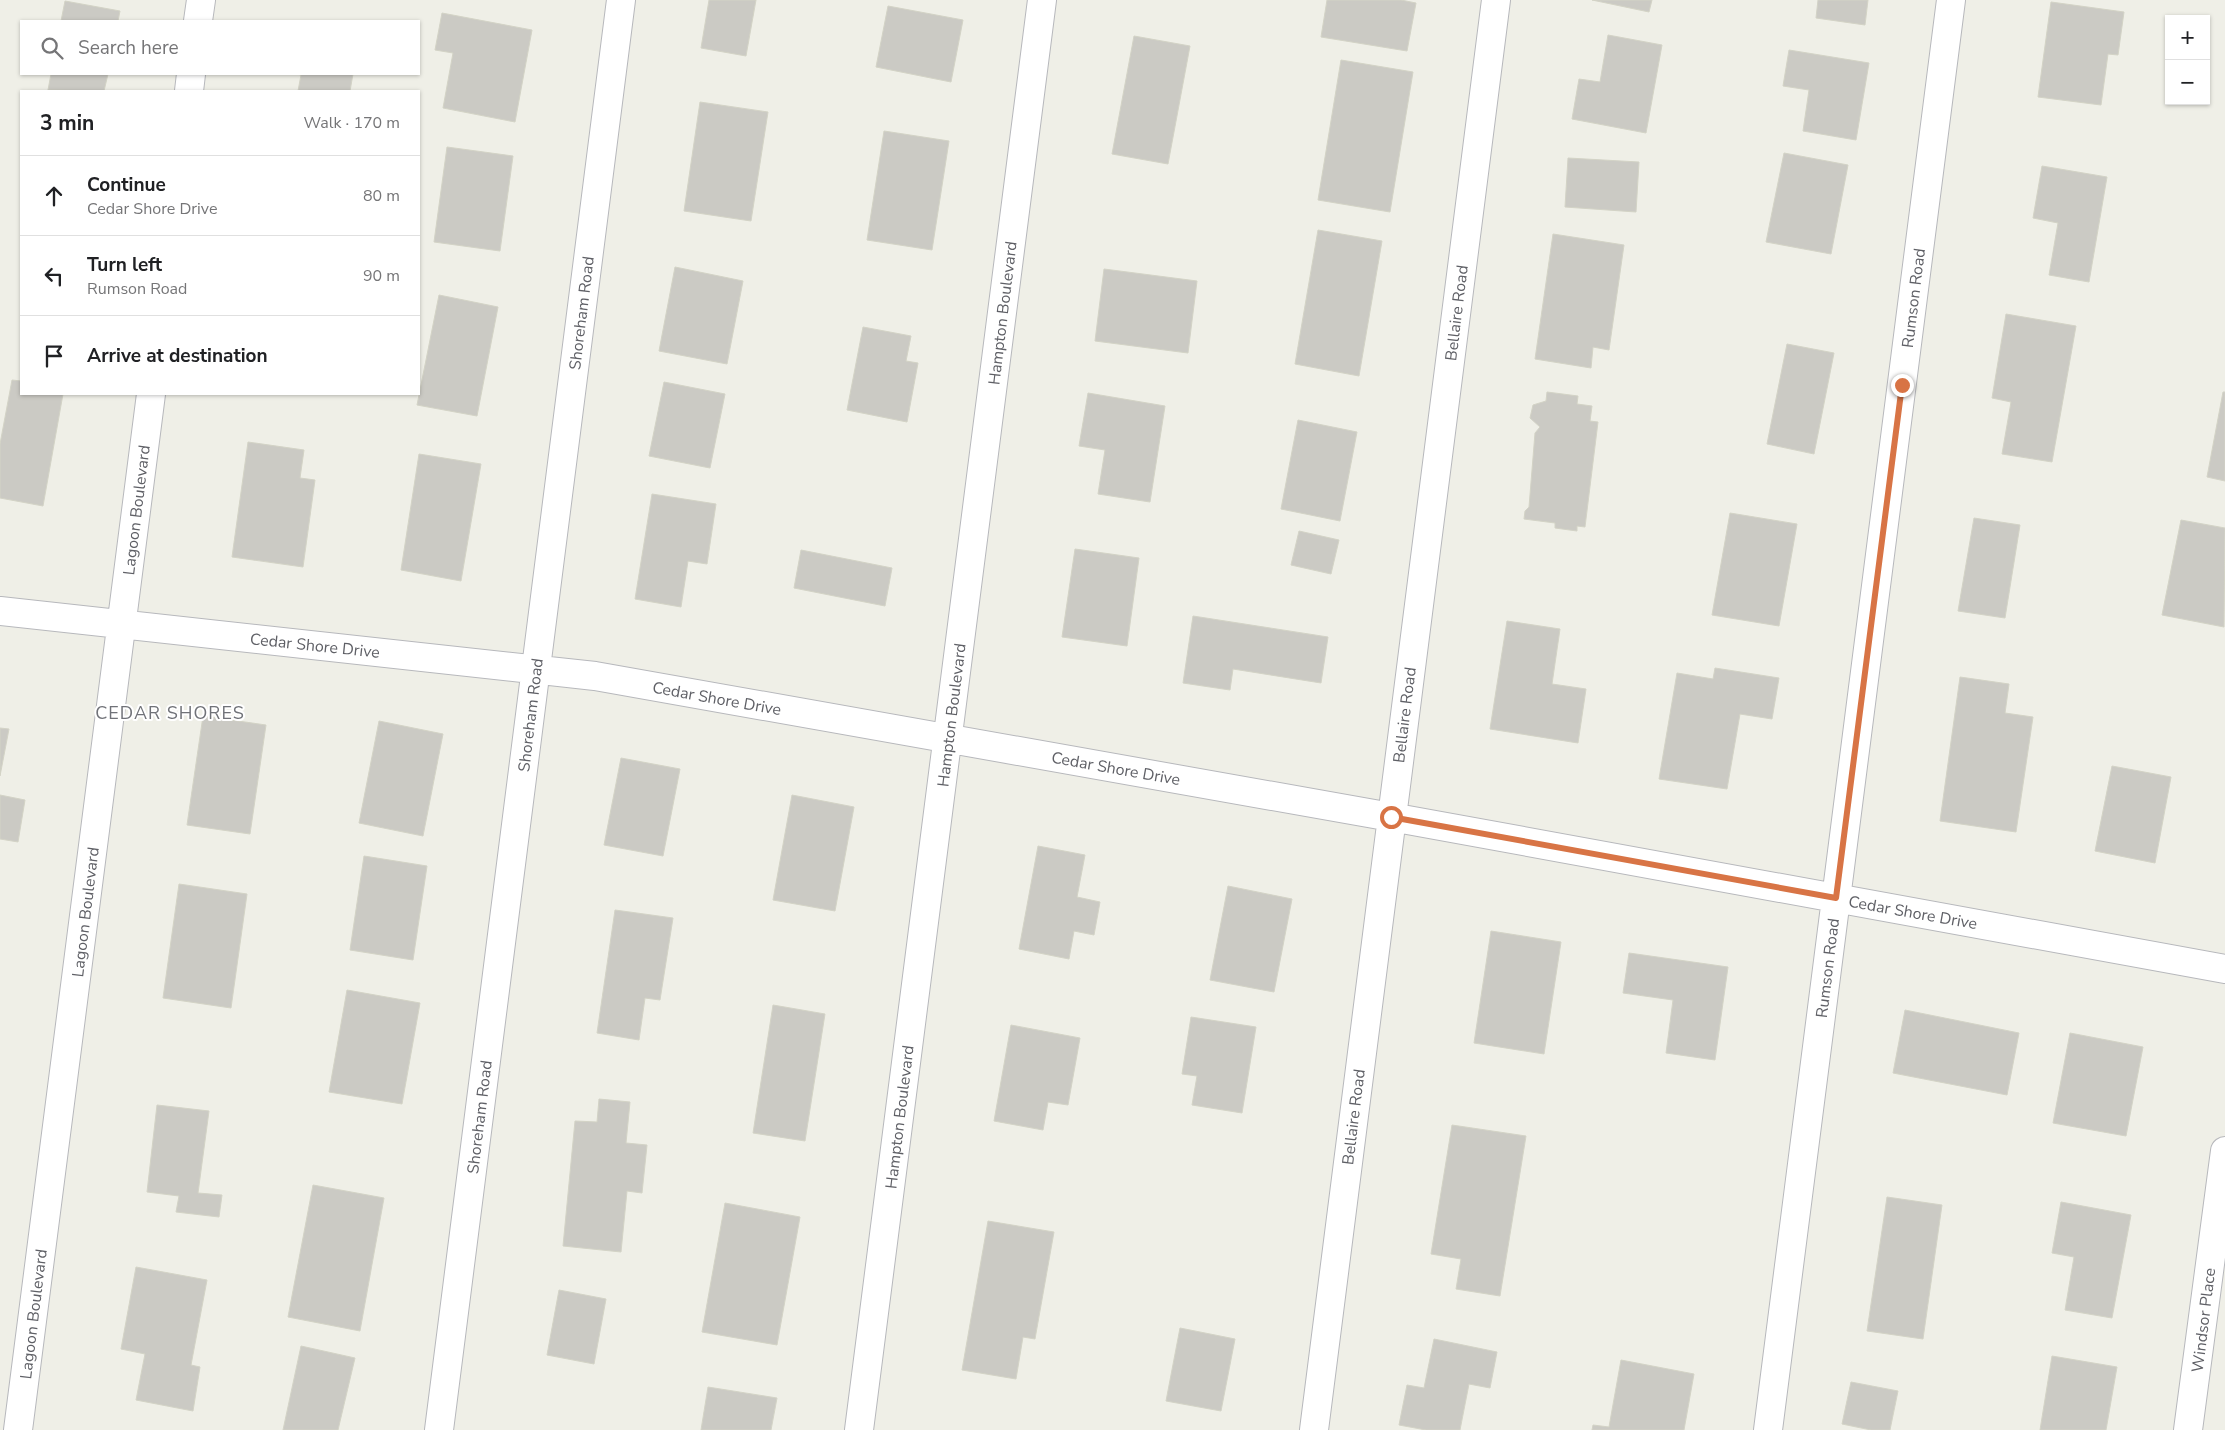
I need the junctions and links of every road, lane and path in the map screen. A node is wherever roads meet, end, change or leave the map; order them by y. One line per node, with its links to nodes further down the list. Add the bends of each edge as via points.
1 (201, 0): 6 (street)
2 (621, 0): 12 (street, Shoreham Road)
3 (1042, 0): 13 (street, Hampton Boulevard)
4 (1496, 0): 14 (street, Bellaire Road)
5 (1951, 0): 15 (street, Rumson Road)
6 (198, 20)
7 (191, 75): 8 (street)
8 (189, 90)
9 (151, 395): 11 (street, Lagoon Boulevard)
10 (0, 611): 11 (street, Cedar Shore Drive)
11 (121, 624): 12 (street, Cedar Shore Drive); 18 (street, Lagoon Boulevard)
12 (536, 670): 13 (street, Cedar Shore Drive, via 595,676); 19 (street, Shoreham Road)
13 (948, 738): 14 (street, Cedar Shore Drive); 20 (street, Hampton Boulevard)
14 (1391, 817): 15 (street, Cedar Shore Drive); 21 (street, Bellaire Road)
15 (1836, 898): 16 (street, Cedar Shore Drive); 22 (street, Rumson Road)
16 (2225, 969)
17 (2225, 1151): 23 (street, Windsor Place)
18 (18, 1430)
19 (439, 1430)
20 (860, 1430)
21 (1314, 1430)
22 (1768, 1430)
23 (2188, 1430)

